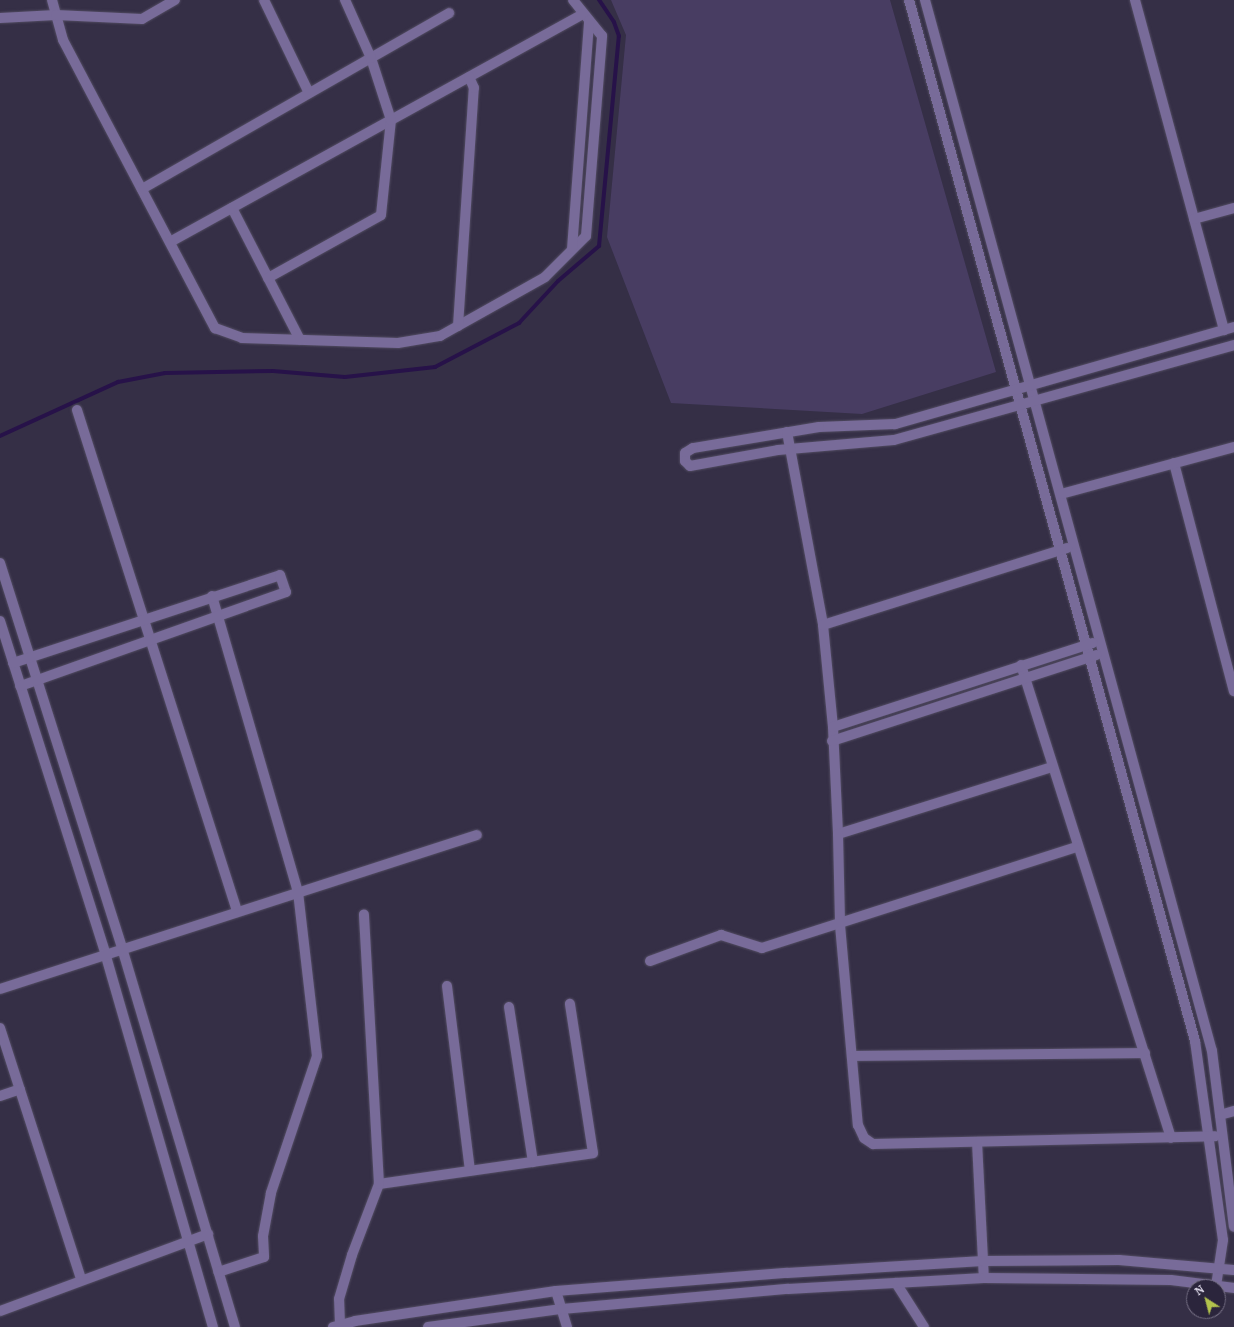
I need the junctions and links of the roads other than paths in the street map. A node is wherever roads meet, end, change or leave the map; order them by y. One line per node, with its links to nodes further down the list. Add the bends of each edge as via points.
1 (52, 0): 10 (street)
2 (175, 0): 10 (street, via 142,19)
3 (264, 0): 15 (street)
4 (345, 0): 13 (street)
5 (573, 0): 11 (street)
6 (909, 0): 30 (street)
7 (924, 0): 29 (street)
8 (1135, 0): 20 (street)
9 (449, 13): 13 (street)
10 (56, 15): 12 (street); 17 (street, via 63,40)
11 (586, 17): 14 (street); 22 (street); 22 (street, via 602,36 586,236)
12 (0, 18)
13 (372, 58): 15 (street); 16 (street)
14 (469, 77): 16 (street); 24 (street, via 474,88)
15 (309, 93): 17 (street)
16 (391, 120): 18 (street); 23 (street, via 382,215)
17 (142, 189): 21 (street)
18 (232, 208): 21 (street); 23 (street)
19 (1234, 208): 20 (street)
20 (1194, 219): 26 (street)
21 (170, 242): 27 (street, via 215,328 242,338)
22 (572, 249): 24 (street, via 545,277)
23 (268, 278): 27 (street)
24 (458, 326): 27 (street, via 440,336 398,343)
25 (1234, 327): 26 (street)
26 (1224, 330): 29 (street)
27 (300, 340)
28 (1234, 345): 31 (street)
29 (1031, 385): 30 (street); 31 (street)
30 (1017, 389): 32 (street); 34 (street, via 889,425 819,427)
31 (1036, 400): 32 (street); 38 (street)
32 (1021, 405): 36 (street, via 894,440); 40 (street)
33 (77, 410): 45 (street)
34 (787, 432): 36 (street); 36 (street, via 693,448 685,453 684,461 690,466)
35 (1234, 447): 37 (street)
36 (790, 449): 46 (street, via 809,537)
37 (1174, 463): 38 (street); 58 (street)
38 (1061, 494): 39 (street)
39 (1075, 546): 40 (street); 48 (street)
40 (1062, 550): 46 (street); 49 (street)
41 (0, 563): 52 (street)
42 (212, 596): 43 (street); 43 (street, via 280,575 286,592); 45 (street)
43 (218, 616): 47 (street); 65 (street)
44 (0, 621): 53 (street)
45 (145, 622): 47 (street); 52 (street)
46 (823, 625): 59 (street)
47 (150, 640): 56 (street); 66 (street)
48 (1101, 640): 49 (street); 50 (street)
49 (1087, 644): 51 (street); 54 (street)
50 (1104, 653): 51 (street); 82 (street, via 1212,1051)
51 (1090, 657): 55 (street); 84 (street, via 1195,1041)
52 (30, 658): 53 (street); 56 (street)
53 (13, 663): 57 (street)
54 (1021, 666): 55 (street); 59 (street)
55 (1025, 678): 60 (street); 61 (street)
56 (37, 679): 57 (street); 69 (street)
57 (20, 686): 70 (street)
58 (1234, 691)
59 (833, 727): 60 (street)
60 (832, 741): 62 (street)
61 (1052, 767): 62 (street); 64 (street)
62 (838, 834): 68 (street)
63 (477, 835): 65 (street)
64 (1077, 847): 68 (street); 77 (street)
65 (298, 892): 66 (street); 96 (street, via 317,1056 271,1193 263,1236 264,1257)
66 (237, 912): 69 (street)
67 (364, 914): 89 (street)
68 (840, 925): 71 (street, via 762,948 721,935); 78 (street)
69 (122, 948): 70 (street); 91 (street)
70 (105, 953): 73 (street); 92 (street)
71 (650, 961)
72 (446, 986): 88 (street)
73 (0, 989)
74 (570, 1004): 87 (street, via 593,1153)
75 (509, 1007): 87 (street)
76 (0, 1028): 79 (street)
77 (1145, 1053): 78 (street); 85 (street)
78 (853, 1056): 86 (street, via 858,1125 864,1138 873,1144)
79 (20, 1089): 80 (street); 99 (street)
80 (0, 1096)
81 (1234, 1111): 82 (street)
82 (1220, 1115): 83 (street)
83 (1223, 1135): 84 (street); 90 (street)
84 (1209, 1137): 85 (street); 94 (street, via 1223,1240)
85 (1171, 1138): 86 (street)
86 (976, 1142): 93 (street)
87 (533, 1162): 88 (street)
88 (470, 1171): 89 (street)
89 (379, 1184): 108 (street, via 352,1255 339,1299)
90 (1234, 1227)
91 (208, 1234): 92 (street); 96 (street)
92 (189, 1241): 99 (street); 109 (street)
93 (983, 1262): 94 (street, via 1119,1260); 97 (street); 98 (street)
94 (1219, 1268): 95 (street); 100 (street)
95 (1234, 1270): 103 (street)
96 (218, 1272): 110 (street)
97 (787, 1273): 104 (street); 105 (street)
98 (984, 1278): 101 (street); 102 (street)
99 (81, 1279): 107 (street)
100 (1217, 1279)
101 (1186, 1282)
102 (896, 1283): 104 (street); 113 (street)
103 (1232, 1288)
104 (788, 1289): 106 (street)
105 (556, 1291): 106 (street); 108 (street)
106 (562, 1309): 111 (street); 112 (street)
107 (0, 1311)
108 (337, 1326)
109 (213, 1327)
110 (235, 1327)
111 (428, 1327)
112 (567, 1327)
113 (924, 1327)

